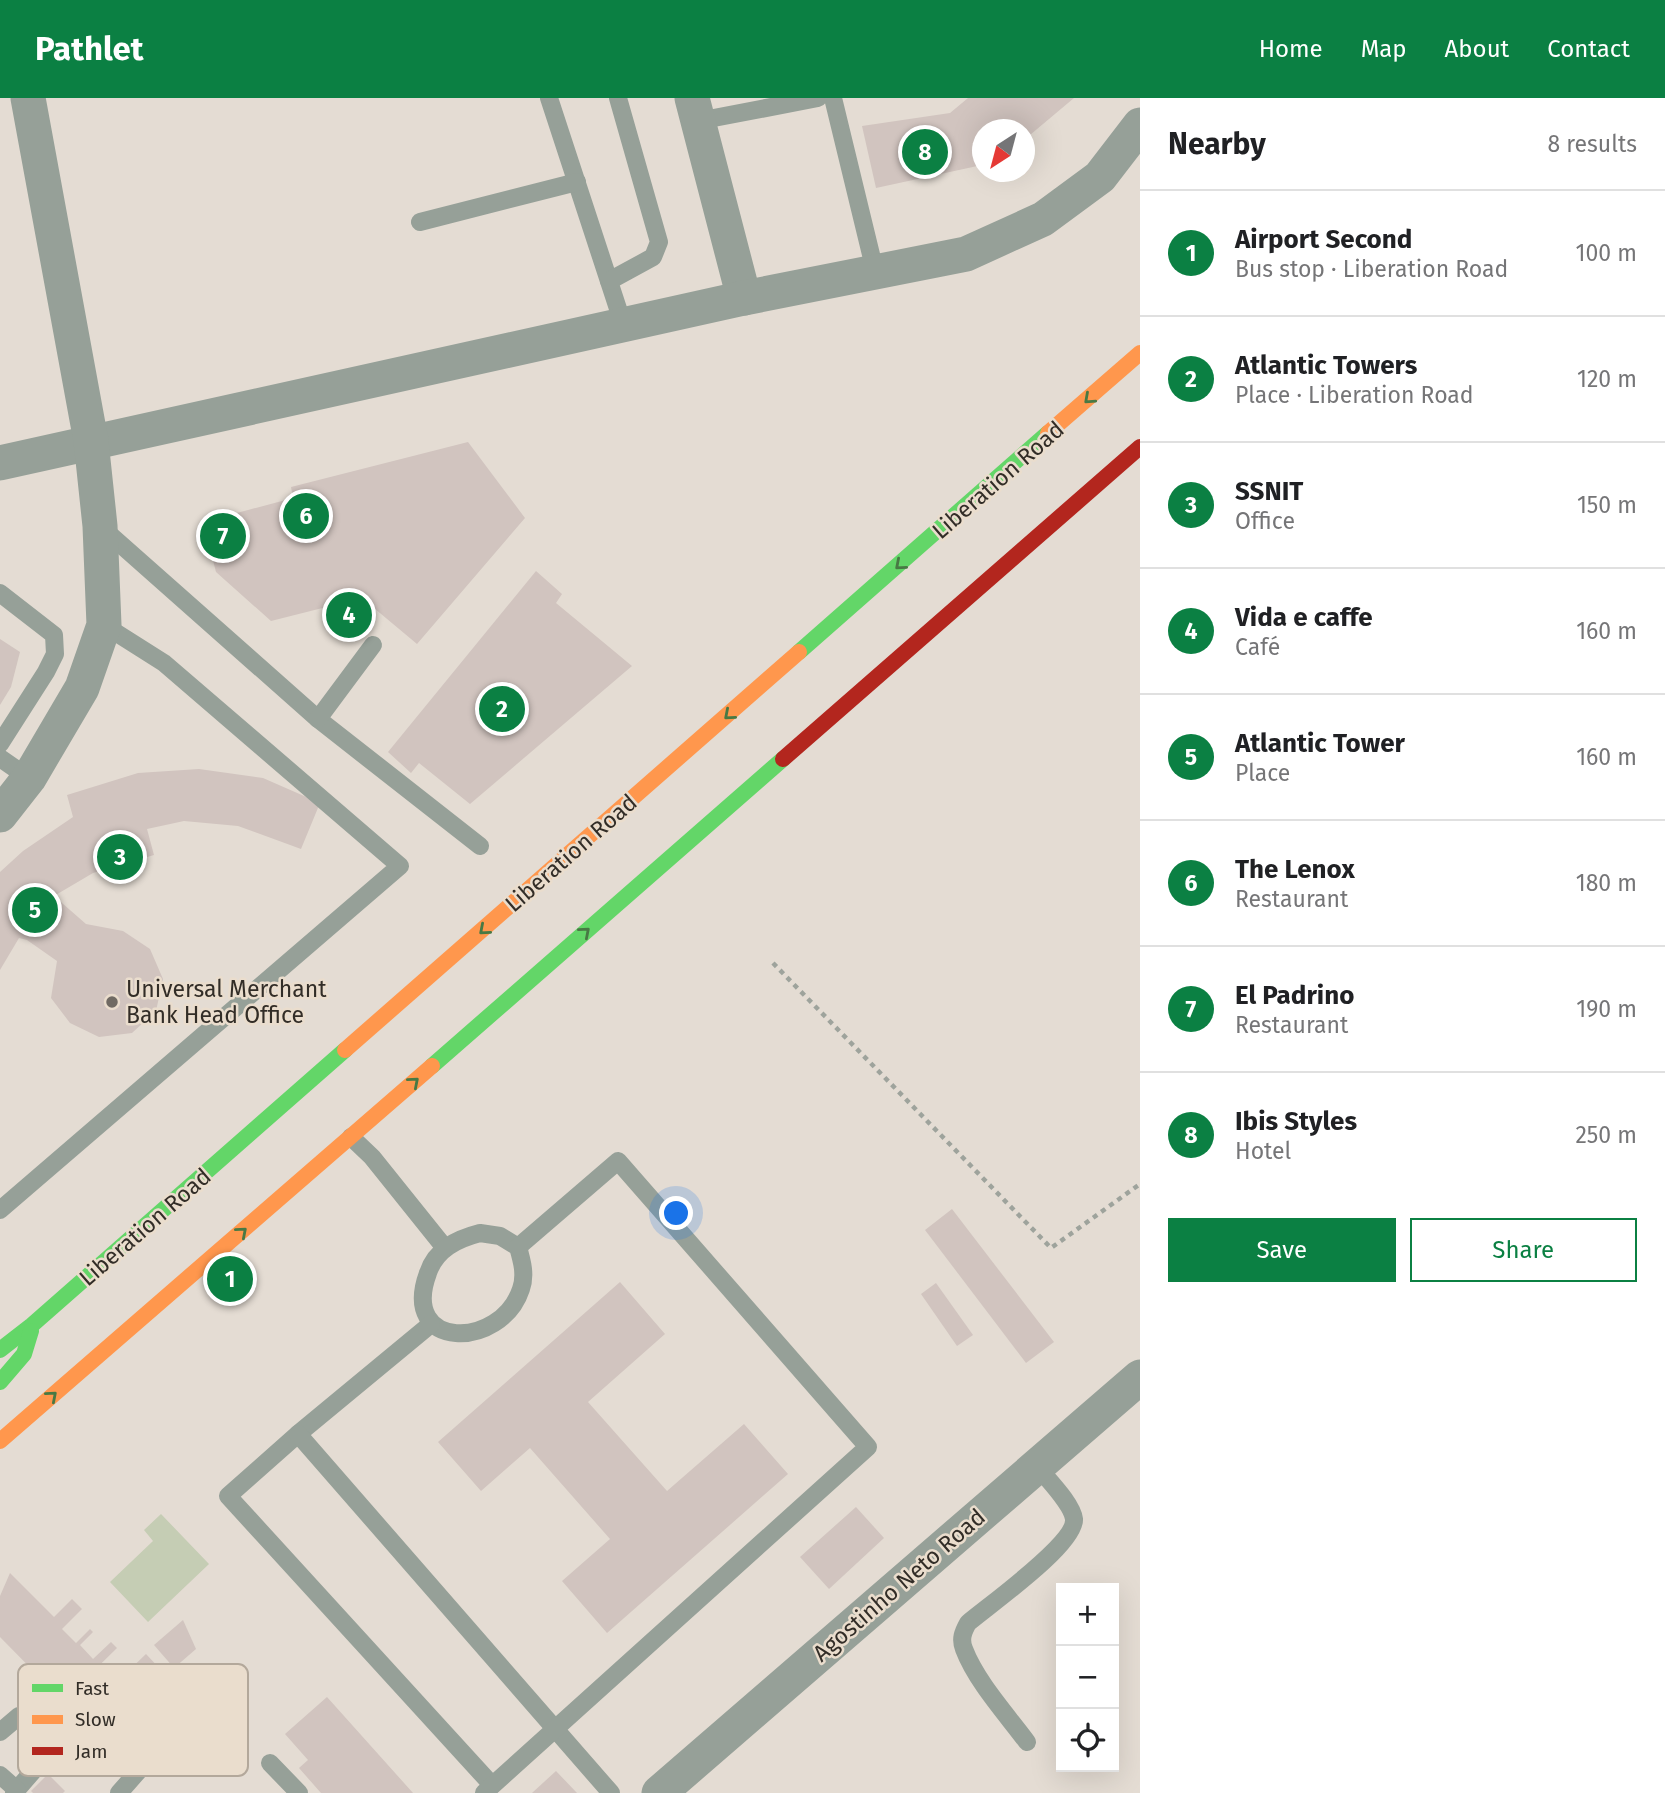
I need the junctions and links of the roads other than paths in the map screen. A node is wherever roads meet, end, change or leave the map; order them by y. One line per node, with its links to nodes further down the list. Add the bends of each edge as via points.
1 (28, 98): 15 (street)
2 (549, 98): 8 (lane)
3 (618, 98): 11 (lane, via 659,242 653,257)
4 (818, 98): 6 (lane)
5 (833, 98): 10 (lane)
6 (695, 110): 12 (street)
7 (1140, 125): 10 (street, via 1100,177 1043,219 966,254)
8 (577, 182): 9 (lane); 11 (lane)
9 (420, 222)
10 (875, 271): 12 (street)
11 (609, 281): 13 (lane)
12 (744, 298): 13 (street)
13 (623, 324): 15 (street)
14 (1140, 353): 33 (highway, Liberation Road, one-way to 33)
15 (91, 441): 17 (street); 18 (street)
16 (1140, 447): 28 (highway, one-way to 16)
17 (0, 463)
18 (100, 526): 20 (street); 22 (lane)
19 (0, 593): 23 (lane, via 54,635 55,654)
20 (104, 625): 25 (street, via 82,688); 29 (lane, via 164,663 400,866)
21 (373, 645): 22 (lane)
22 (318, 719): 27 (lane)
23 (0, 744)
24 (0, 758): 25 (lane)
25 (29, 778): 26 (street)
26 (0, 815)
27 (480, 846)
28 (351, 1137): 31 (lane); 38 (highway, one-way to 28)
29 (0, 1210)
30 (518, 1247): 31 (lane, via 500,1236 480,1233 459,1238); 32 (lane, via 522,1287 514,1304 494,1324 470,1334 448,1334); 41 (lane, via 618,1161 868,1447)
31 (445, 1248): 32 (lane, via 430,1266 424,1284 422,1308)
32 (431, 1324): 37 (lane)
33 (32, 1325): 34 (highway, Liberation Road); 36 (highway, via 24,1354)
34 (0, 1350)
35 (1140, 1377): 39 (street, Agostinho Neto Road)
36 (0, 1382)
37 (298, 1434): 41 (lane); 48 (lane, via 228,1496)
38 (0, 1441)
39 (1037, 1466): 43 (lane, via 1069,1506 1074,1520 1069,1535 968,1623 962,1634 963,1648 981,1679); 53 (street, Agostinho Neto Road)
40 (18, 1717): 42 (lane)
41 (556, 1728): 48 (lane); 52 (lane)
42 (0, 1732)
43 (1027, 1742)
44 (270, 1763): 51 (lane)
45 (0, 1775): 49 (lane)
46 (29, 1776): 49 (lane)
47 (134, 1776): 50 (lane)
48 (488, 1789)
49 (16, 1791)
50 (119, 1793)
51 (299, 1793)
52 (611, 1793)
53 (659, 1793)

